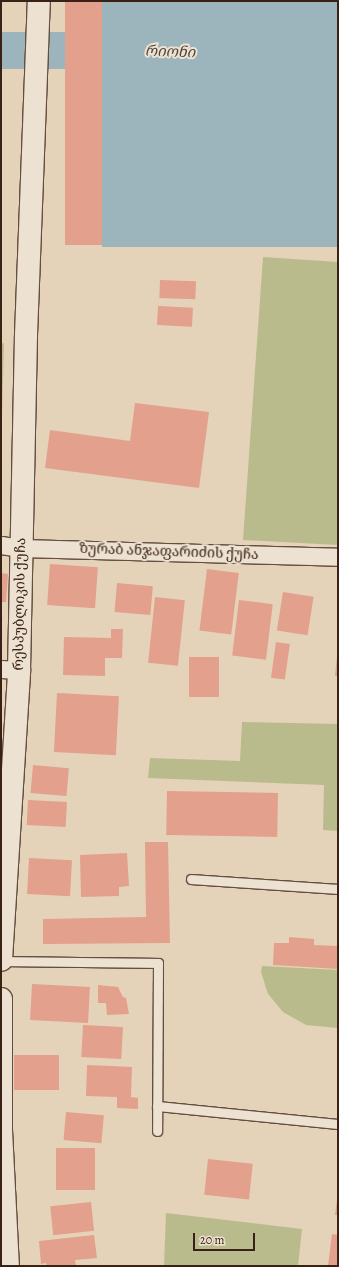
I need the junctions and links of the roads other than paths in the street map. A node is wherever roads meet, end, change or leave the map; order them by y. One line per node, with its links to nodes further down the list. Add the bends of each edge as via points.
1 (39, 1): 2 (street, რესპუბლიკის ქუჩა, via 29,248)
2 (11, 546): 3 (street, ზურაბ ანჯაფარიძის ქუჩა); 4 (street, რესპუბლიკის ქუჩა)
3 (338, 557)
4 (10, 669): 5 (street, რესპუბლიკის ქუჩა)
5 (4, 845): 8 (street, რესპუბლიკის ქუჩა)
6 (191, 879): 7 (lane)
7 (338, 889)
8 (1, 960): 10 (lane, via 158,963)
9 (1, 999): 13 (street, via 1,1130)
10 (157, 1106): 11 (lane); 12 (lane)
11 (338, 1124)
12 (157, 1131)
13 (8, 1266)

